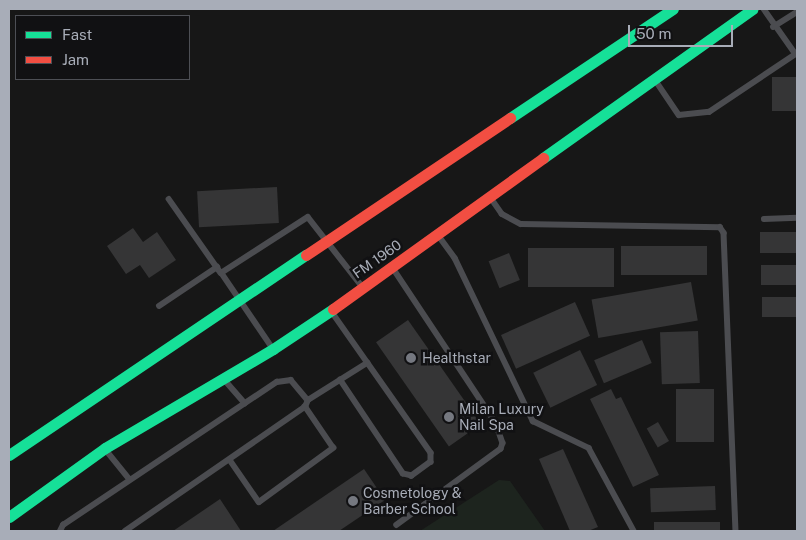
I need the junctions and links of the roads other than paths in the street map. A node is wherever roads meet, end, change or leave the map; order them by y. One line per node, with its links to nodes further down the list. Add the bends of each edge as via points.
1 (673, 9): 13 (main road)
2 (753, 9): 7 (main road, FM 1960 / FM 1960)
3 (764, 9): 5 (lane)
4 (797, 12): 5 (lane)
5 (774, 26): 6 (lane)
6 (796, 53): 7 (lane, via 709,112 680,115)
7 (655, 80): 8 (main road, FM 1960 / FM 1960)
8 (490, 196): 12 (main road, FM 1960 / FM 1960); 36 (lane, via 502,214 521,224 720,227 724,232)
9 (169, 199): 15 (lane)
10 (797, 218): 11 (lane)
11 (764, 219)
12 (438, 235): 14 (main road, FM 1960 / FM 1960); 35 (lane, via 455,258 533,421 589,448)
13 (327, 241): 15 (lane, via 308,217); 16 (lane); 17 (main road)
14 (392, 267): 16 (main road, FM 1960 / FM 1960); 32 (lane, via 496,423 503,443 501,448)
15 (219, 270): 17 (lane); 18 (lane)
16 (363, 286): 19 (main road, FM 1960 / FM 1960)
17 (240, 300): 20 (lane); 28 (main road)
18 (159, 306)
19 (331, 310): 20 (main road, FM 1960 / FM 1960); 21 (lane)
20 (274, 349): 22 (main road, FM 1960 / FM 1960)
21 (367, 362): 23 (lane); 23 (lane, via 431,453 431,462 412,476 403,474)
22 (224, 379): 25 (lane); 27 (main road, FM 1960 / FM 1960)
23 (340, 380): 24 (lane)
24 (308, 400): 25 (lane, via 291,380 277,382); 26 (lane)
25 (245, 403): 30 (lane)
26 (305, 407): 29 (lane); 29 (lane, via 334,448 259,502)
27 (105, 448): 30 (lane); 31 (main road, FM 1960 / FM 1960)
28 (10, 451)
29 (230, 460): 34 (lane)
30 (130, 480): 33 (lane, via 63,525)
31 (9, 517)
32 (397, 525)
33 (60, 531)
34 (125, 531)
35 (634, 531)
36 (736, 531)

